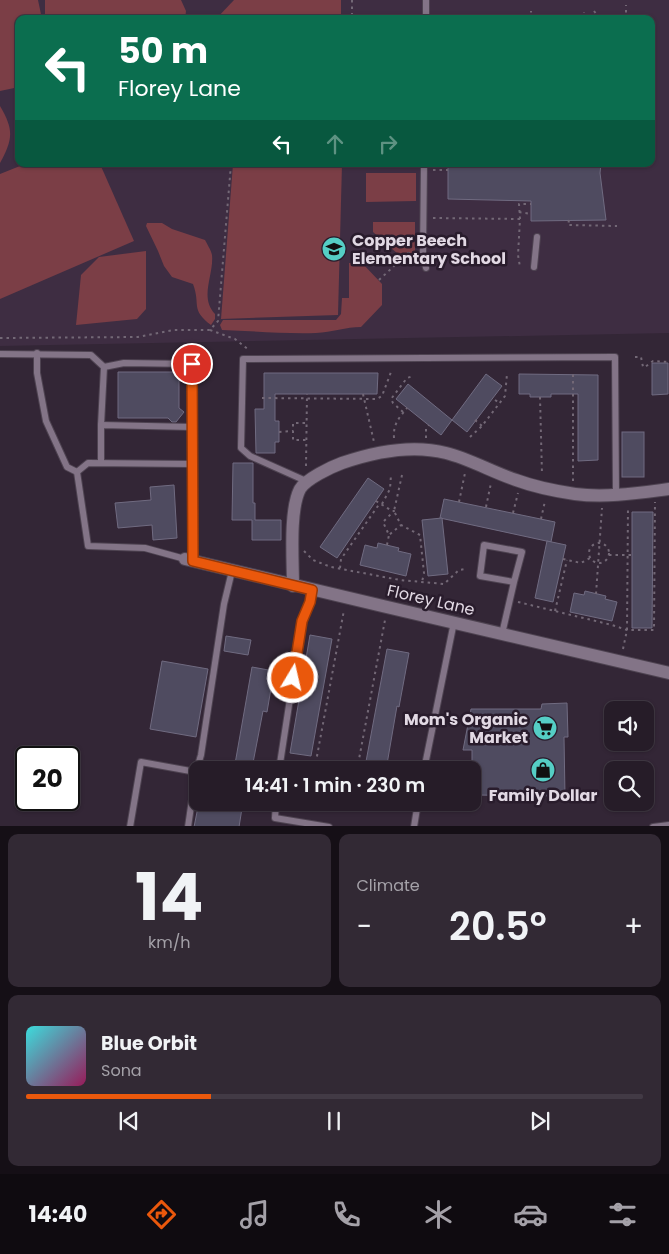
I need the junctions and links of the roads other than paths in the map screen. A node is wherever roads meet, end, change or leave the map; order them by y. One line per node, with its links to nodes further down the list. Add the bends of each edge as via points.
1 (426, 0): 2 (lane)
2 (426, 15)
3 (424, 167): 6 (lane, via 423,253)
4 (537, 237): 5 (lane)
5 (534, 267)
6 (426, 268)
7 (0, 354): 8 (lane)
8 (37, 354): 9 (lane, via 92,354); 14 (lane, via 37,373 46,421 67,467)
9 (104, 367): 10 (lane); 11 (lane, via 124,363 192,364)
10 (101, 425): 11 (lane); 12 (lane)
11 (192, 427): 13 (lane)
12 (101, 463): 13 (lane); 14 (lane, via 88,463)
13 (192, 464): 18 (lane)
14 (77, 472): 18 (lane, via 88,546 145,548)
15 (308, 482): 17 (street, via 331,467 362,456 410,450 444,452 542,488 577,494); 17 (lane, via 250,456 241,448 243,359 615,357); 21 (street, via 301,488 294,510)
16 (669, 489): 17 (street)
17 (616, 495)
18 (189, 560): 19 (street, Florey Lane)
19 (232, 571): 21 (street, Florey Lane); 26 (lane)
20 (514, 582): 20 (lane, via 480,576 484,545 522,552); 24 (lane)
21 (294, 586): 22 (street, Florey Lane)
22 (312, 590): 23 (street, Florey Lane); 27 (lane, via 302,621)
23 (454, 622): 24 (street, Florey Lane); 28 (lane)
24 (502, 634): 25 (street, Florey Lane)
25 (669, 674)
26 (199, 761)
27 (280, 761)
28 (426, 761)
29 (189, 771): 33 (lane, via 141,762)
30 (190, 811): 34 (lane)
31 (275, 811): 35 (lane, via 275,818)
32 (416, 811): 36 (lane)
33 (130, 826)
34 (188, 826)
35 (329, 826)
36 (414, 826)
37 (653, 826): 38 (lane)
38 (667, 826)

